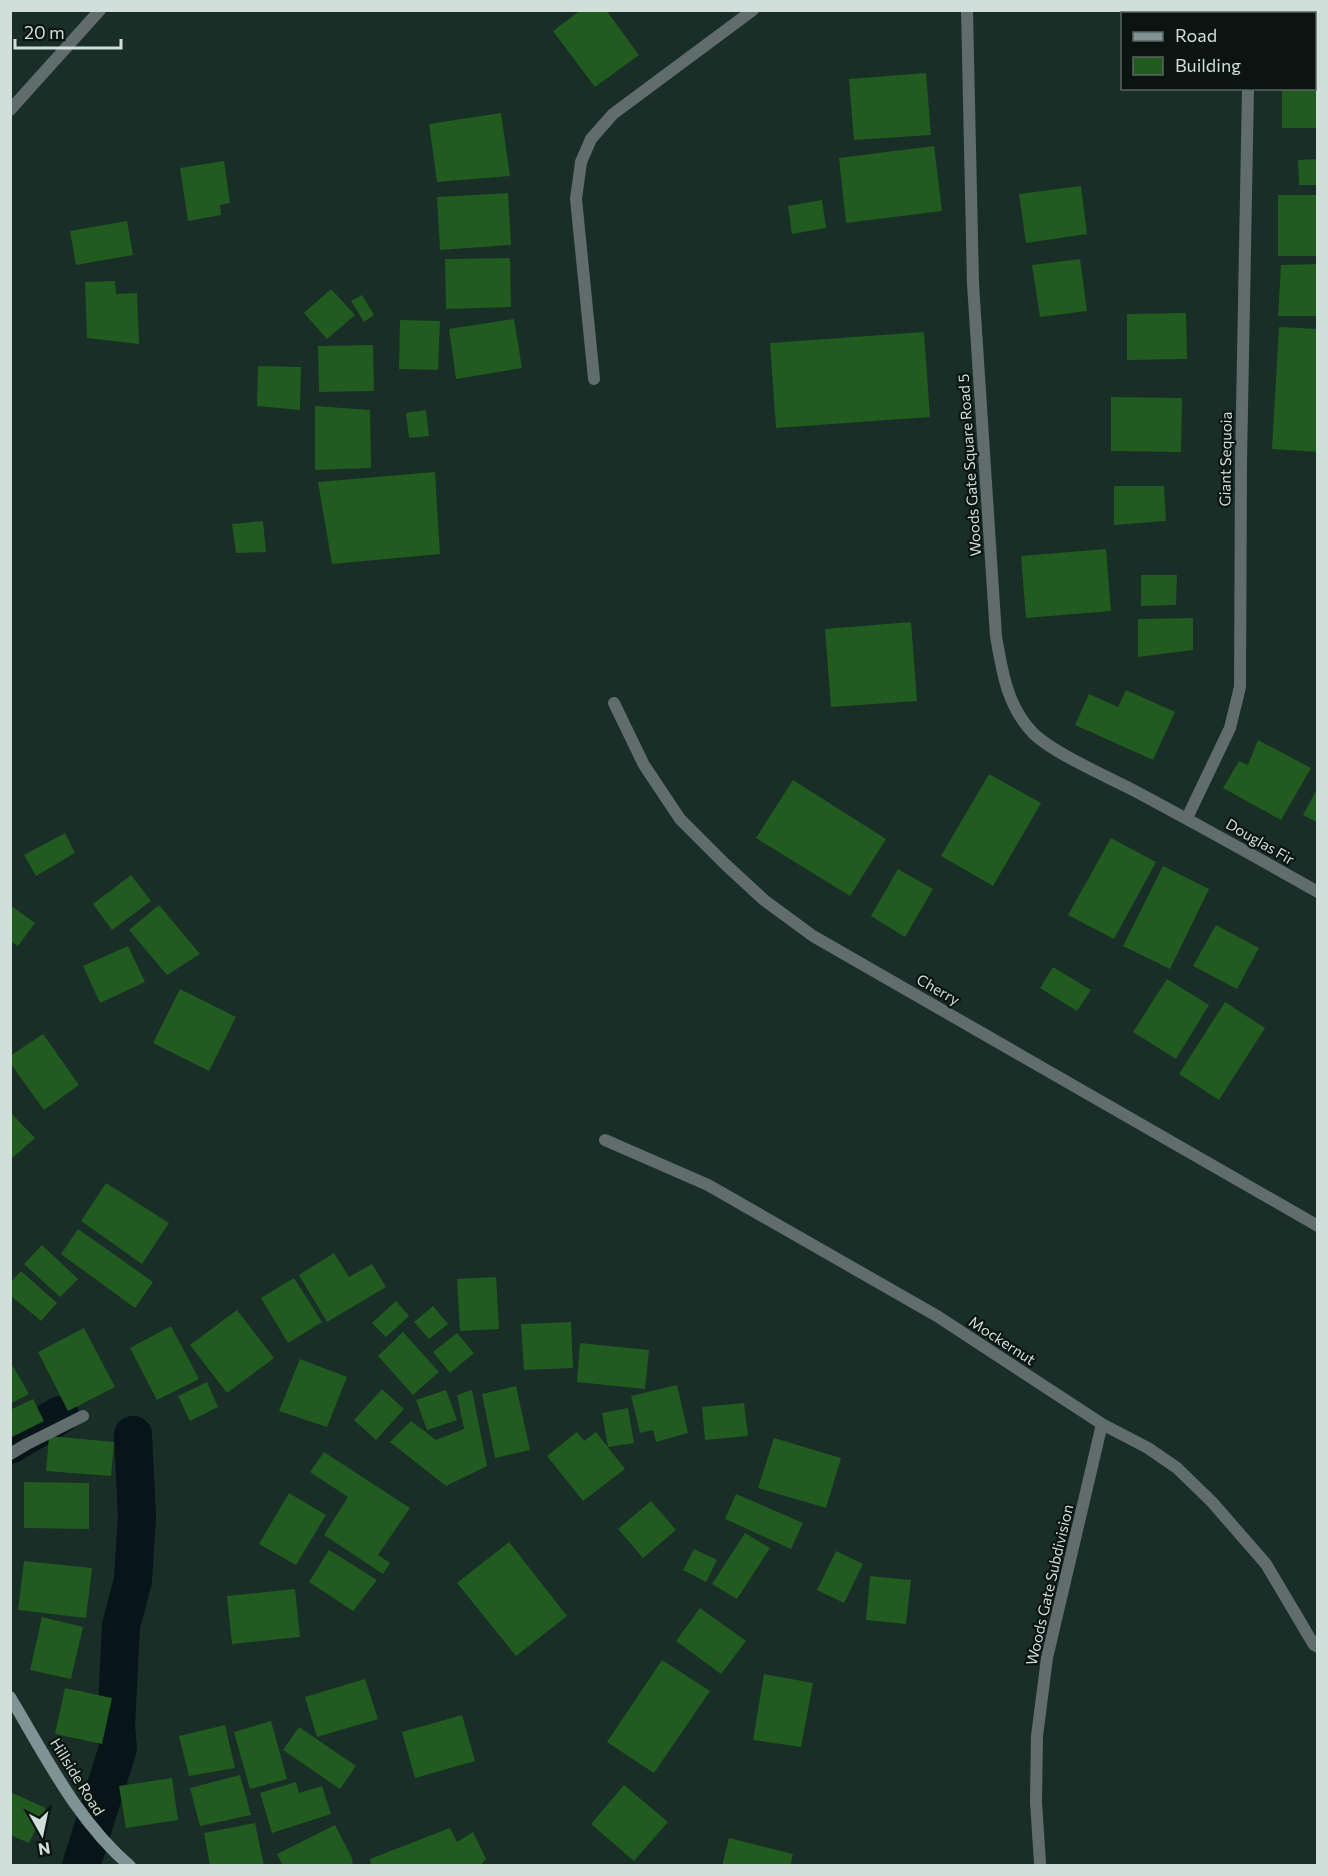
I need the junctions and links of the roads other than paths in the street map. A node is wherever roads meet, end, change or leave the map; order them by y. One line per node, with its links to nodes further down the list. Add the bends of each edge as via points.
1 (100, 10): 5 (street)
2 (753, 10): 6 (street, via 613,114 591,139 581,162 576,199)
3 (968, 10): 8 (street, Woods Gate Square Road 5, via 973,284 996,636 1004,681 1016,711 1034,734)
4 (1248, 90): 8 (street, Giant Sequoia, via 1240,687 1230,728)
5 (10, 110)
6 (594, 379)
7 (614, 703): 11 (street, Cherry, via 644,765 680,819 764,900 813,936)
8 (1187, 818): 9 (street, Douglas Fir)
9 (1317, 892)
10 (604, 1140): 13 (street, Mockernut, via 728,1196 937,1316)
11 (1317, 1226)
12 (83, 1416): 14 (street)
13 (1102, 1424): 15 (street, Mockernut, via 1177,1468 1212,1502 1266,1564); 17 (street, Woods Gate Subdivision, via 1047,1658 1037,1736)
14 (10, 1454)
15 (1317, 1647)
16 (10, 1697): 18 (street, Hillside Road, via 94,1831)
17 (1040, 1863)
18 (130, 1866)

